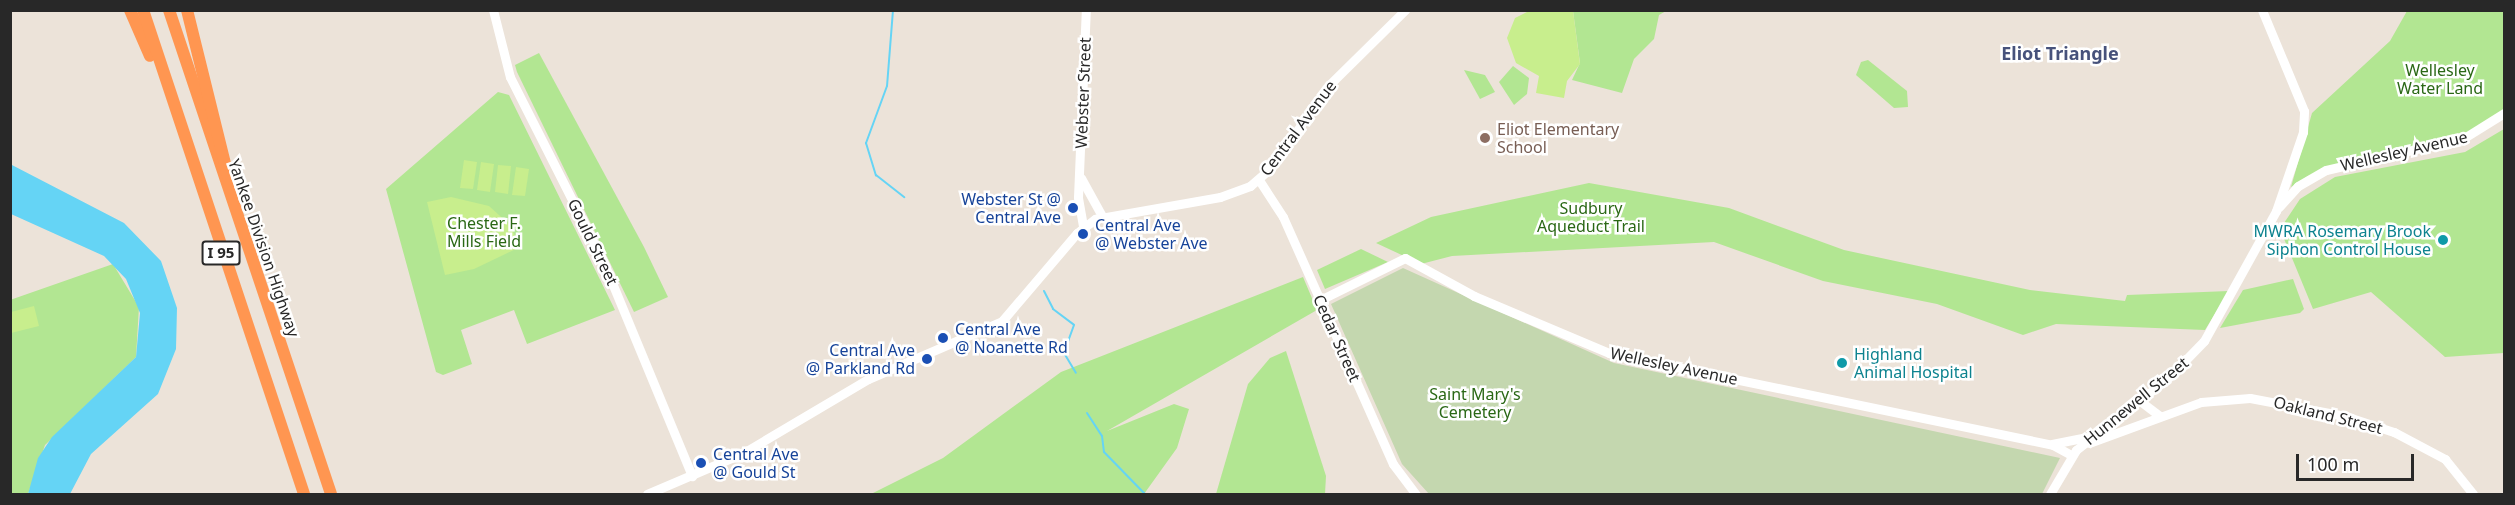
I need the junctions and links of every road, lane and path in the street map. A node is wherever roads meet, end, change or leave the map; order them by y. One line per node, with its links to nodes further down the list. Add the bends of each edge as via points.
1 (129, 10): 9 (highway)
2 (143, 10): 9 (highway, I 95)
3 (169, 10): 13 (highway, Yankee Division Highway / I 95)
4 (188, 10): 13 (highway, via 222,142)
5 (493, 10): 25 (main road, Gould Street, via 513,83 608,272)
6 (1086, 10): 11 (main road, Webster Street)
7 (1405, 10): 12 (main road, Central Avenue, via 1329,85)
8 (2262, 10): 14 (main road, Hunnewell Street, via 2304,111 2303,132)
9 (165, 85): 26 (highway, I 95)
10 (2505, 113): 14 (main road, Wellesley Avenue, via 2464,138 2326,170 2298,186)
11 (1080, 176): 15 (main road); 16 (main road, Webster Street, via 1078,201)
12 (1259, 180): 15 (main road, Central Avenue, via 1220,197); 17 (main road, Cedar Street, via 1282,214)
13 (232, 207): 27 (highway, Yankee Division Highway / I 95)
14 (2276, 211): 18 (main road, Hunnewell Street, via 2209,334)
15 (1102, 216): 16 (main road, Central Avenue)
16 (1083, 226): 25 (main road, Central Avenue, via 1007,318 861,383 752,448)
17 (1320, 300): 22 (main road, Wellesley Avenue, via 1405,258 1469,294 1601,351); 29 (main road, Cedar Street, via 1393,464)
18 (2136, 404): 19 (main road); 20 (main road); 21 (main road, Hunnewell Street)
19 (2160, 416): 20 (main road, Oakland Street); 31 (main road, Oakland Street, via 2231,396 2353,417 2445,459)
20 (2148, 422): 23 (main road, Oakland Street)
21 (2094, 436): 22 (main road); 23 (main road, Hunnewell Street)
22 (2050, 444): 24 (main road)
23 (2081, 446): 24 (main road, Hunnewell Street)
24 (2071, 455): 30 (main road, Hunnewell Street)
25 (692, 476): 28 (main road, Central Avenue)
26 (304, 495)
27 (331, 495)
28 (647, 495)
29 (1416, 495)
30 (2050, 495)
31 (2473, 495)

